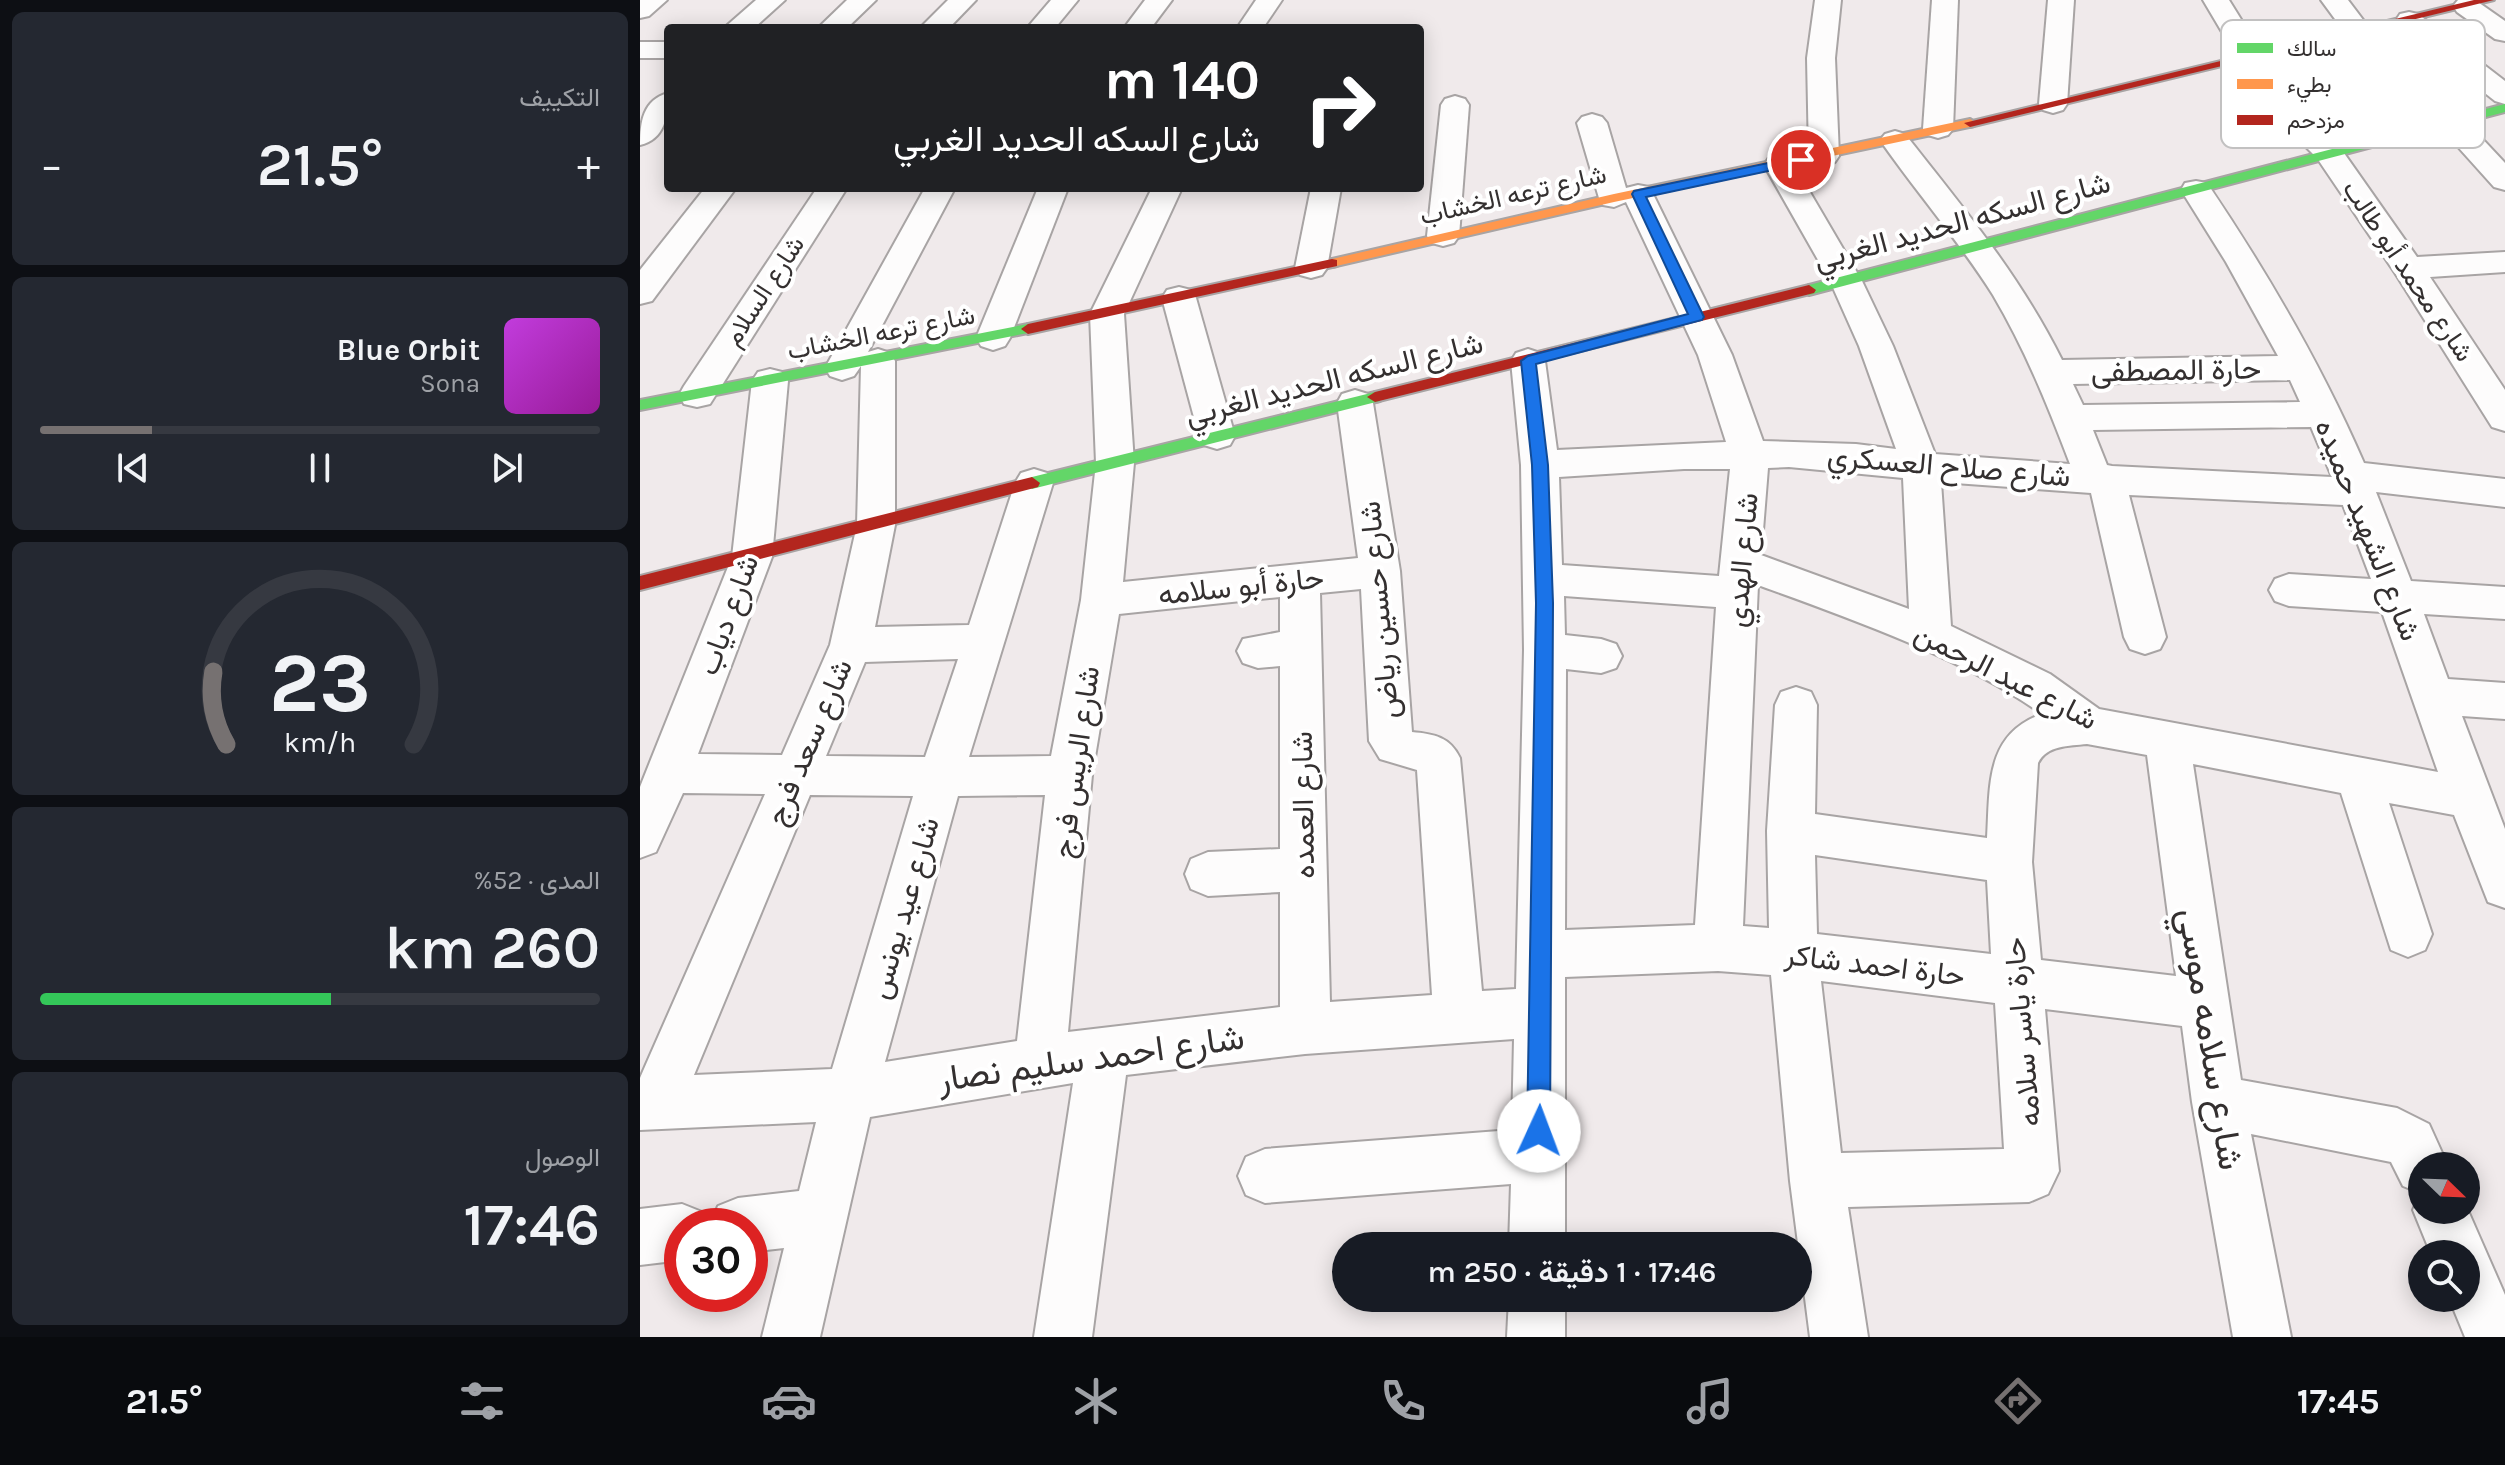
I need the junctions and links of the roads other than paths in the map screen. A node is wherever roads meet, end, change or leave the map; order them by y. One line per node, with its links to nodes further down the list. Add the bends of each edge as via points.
1 (654, 0): 14 (street)
2 (772, 0): 19 (street)
3 (863, 0): 20 (street)
4 (963, 0): 21 (street)
5 (1065, 0): 22 (street)
6 (1159, 0): 23 (street)
7 (1269, 0): 24 (street)
8 (1828, 0): 44 (street, via 1821,58)
9 (1945, 0): 37 (street)
10 (2061, 0): 31 (street)
11 (2216, 0): 16 (street, شارع محمد أبو طالب)
12 (2334, 0): 17 (street)
13 (2475, 2): 15 (street, شارع ترعه الخشاب); 25 (street)
14 (640, 10)
15 (2418, 12): 18 (street, شارع ترعه الخشاب)
16 (2225, 20)
17 (2345, 20)
18 (2395, 20)
19 (742, 24)
20 (836, 24)
21 (937, 24)
22 (1044, 24)
23 (1140, 24)
24 (1253, 24)
25 (2505, 33)
26 (640, 50): 27 (street)
27 (664, 50)
28 (2221, 65): 31 (street, شارع ترعه الخشاب)
29 (2485, 76): 30 (street)
30 (2505, 95)
31 (2053, 104): 37 (street, شارع ترعه الخشاب)
32 (1455, 105): 55 (street)
33 (664, 108): 38 (street)
34 (2505, 108): 35 (street, شارع السكه الحديد الغربي)
35 (2485, 113)
36 (1592, 123): 54 (street, شارع الهدي)
37 (1938, 129): 39 (street, شارع ترعه الخشاب)
38 (648, 134)
39 (1895, 140): 44 (street, شارع ترعه الخشاب); 56 (street)
40 (2324, 148): 43 (street, شارع محمد أبو طالب)
41 (2344, 148): 43 (street, شارع السكه الحديد الغربي)
42 (2475, 148): 46 (street)
43 (2328, 152): 47 (street, شارع السكه الحديد الغربي); 59 (street, شارع محمد أبو طالب)
44 (1824, 156): 45 (street, شارع ترعه الخشاب)
45 (1779, 165): 54 (street, شارع ترعه الخشاب); 60 (street)
46 (2505, 181)
47 (2196, 190): 56 (street, شارع السكه الحديد الغربي); 68 (street, شارع الشهيد حميده, via 2248,268)
48 (718, 192): 61 (street)
49 (829, 192): 71 (street, شارع السلام)
50 (938, 192): 67 (street)
51 (1051, 192): 65 (street)
52 (1165, 192): 63 (street)
53 (1325, 192): 58 (street)
54 (1626, 196): 55 (street, شارع ترعه الخشاب); 64 (street, شارع الهدي)
55 (1443, 236): 58 (street, شارع ترعه الخشاب)
56 (1976, 247): 60 (street, شارع السكه الحديد الغربي); 69 (street, via 2021,314)
57 (2505, 262): 59 (street)
58 (1311, 268): 62 (street, شارع ترعه الخشاب)
59 (2408, 268): 76 (street, شارع محمد أبو طالب)
60 (1846, 281): 64 (street, شارع السكه الحديد الغربي); 81 (street)
61 (640, 293)
62 (1179, 298): 63 (street, شارع ترعه الخشاب); 77 (street)
63 (1107, 314): 65 (street, شارع ترعه الخشاب); 79 (street, شارع الريس فرج)
64 (1697, 317): 66 (street, شارع السكه الحديد الغربي); 78 (street, شارع الهدي, via 1734,402)
65 (993, 338): 67 (street, شارع ترعه الخشاب)
66 (1528, 361): 72 (street, شارع السكه الحديد الغربي); 80 (street)
67 (860, 364): 70 (street, شارع ترعه الخشاب); 86 (street, شارع سعد فرج)
68 (2300, 368): 69 (street, حارة المصطفى); 74 (street, شارع الشهيد حميده)
69 (2051, 372): 75 (street)
70 (770, 381): 71 (street, شارع ترعه الخشاب); 87 (street, شارع دياب)
71 (697, 395): 73 (street, شارع ترعه الخشاب)
72 (1355, 403): 77 (street, شارع السكه الحديد الغربي); 88 (street, شارع حسين رياض)
73 (640, 405)
74 (2321, 414): 75 (street); 84 (street, شارع الشهيد حميده)
75 (2070, 418): 82 (street)
76 (2505, 418)
77 (1217, 436): 79 (street, شارع السكه الحديد الغربي)
78 (1749, 454): 80 (street, شارع صلاح العسكري); 81 (street, شارع صلاح العسكري, via 1856,458); 89 (street, شارع الهدي)
79 (1115, 463): 83 (street, شارع السكه الحديد الغربي); 95 (street, شارع الريس فرج)
80 (1540, 465): 90 (street)
81 (1921, 467): 82 (street, شارع صلاح العسكري); 97 (street)
82 (2100, 478): 84 (street, شارع صلاح العسكري); 98 (street)
83 (1034, 483): 86 (street, شارع السكه الحديد الغربي); 99 (street, شارع عيد يونس)
84 (2354, 483): 85 (street, شارع صلاح العسكري); 94 (street, شارع الشهيد حميده)
85 (2505, 493)
86 (876, 525): 87 (street, شارع السكه الحديد الغربي); 100 (street, شارع سعد فرج)
87 (752, 557): 92 (street, شارع السكه الحديد الغربي); 108 (street, شارع دياب)
88 (1380, 571): 91 (street, حارة أبو سلامه); 127 (street, شارع حسين رياض, via 1391,741 1395,747 1438,758)
89 (1739, 578): 90 (street, شارع عبد الرحمن); 97 (street, شارع عبد الرحمن); 121 (street, شارع الهدي)
90 (1544, 579): 101 (street)
91 (1300, 581): 95 (street, حارة أبو سلامه); 117 (street, شارع العمده, via 1279,649)
92 (640, 583)
93 (2289, 590): 94 (street)
94 (2397, 595): 96 (street); 103 (street, شارع الشهيد حميده)
95 (1101, 600): 110 (street, شارع الريس فرج)
96 (2505, 603)
97 (1931, 633): 106 (street, شارع عبد الرحمن, via 2034,684)
98 (2145, 637)
99 (986, 641): 100 (street); 111 (street, شارع عيد يونس)
100 (851, 645): 109 (street, شارع سعد فرج)
101 (1545, 650): 102 (street); 122 (street)
102 (1601, 656)
103 (2433, 696): 104 (street); 113 (street, شارع الشهيد حميده)
104 (2505, 701)
105 (1796, 705): 114 (street)
106 (2087, 725): 107 (street, شارع عبد الرحمن); 116 (street, حارة ياسر سلامه, via 2052,729 2020,750)
107 (2167, 739): 112 (street, شارع عبد الرحمن); 125 (street, شارع سلامه موسي)
108 (669, 773): 109 (street); 115 (street, شارع دياب)
109 (795, 775): 111 (street); 133 (street, شارع سعد فرج)
110 (1070, 775): 111 (street); 130 (street, شارع الريس فرج)
111 (941, 777): 131 (street, شارع عيد يونس)
112 (2359, 778): 113 (street, شارع عبد الرحمن); 120 (street)
113 (2468, 798): 119 (street, شارع الشهيد حميده)
114 (1790, 831): 116 (street); 123 (street)
115 (640, 837)
116 (2009, 862): 124 (street, حارة ياسر سلامه)
117 (1303, 869): 118 (street); 128 (street, شارع العمده)
118 (1208, 874)
119 (2505, 886)
120 (2408, 934)
121 (1718, 948): 122 (street, حارة احمد شاكر); 123 (street, حارة احمد شاكر)
122 (1543, 954): 126 (street)
123 (1794, 955): 124 (street, حارة احمد شاكر); 137 (street)
124 (2016, 983): 125 (street, حارة احمد شاكر); 137 (street, حارة ياسر سلامه, via 2031,1173)
125 (2206, 1004): 132 (street, شارع سلامه موسي)
126 (1542, 1012): 127 (street, شارع احمد سليم نصار); 135 (street)
127 (1459, 1020): 128 (street, شارع احمد سليم نصار)
128 (1305, 1029): 129 (street, شارع احمد سليم نصار)
129 (1103, 1052): 130 (street, شارع احمد سليم نصار); 146 (street)
130 (1040, 1062): 131 (street, شارع احمد سليم نصار)
131 (851, 1094): 133 (street, شارع احمد سليم نصار); 138 (street, شارع عيد يونس)
132 (2218, 1102): 134 (street, via 2397,1135); 149 (street, شارع سلامه موسي)
133 (648, 1104)
134 (2414, 1152)
135 (1538, 1155): 136 (street); 140 (street)
136 (1265, 1176)
137 (1817, 1181): 148 (street)
138 (820, 1216): 139 (street); 145 (street, شارع عيد يونس)
139 (768, 1222)
140 (1537, 1232)
141 (664, 1234): 142 (street)
142 (640, 1237)
143 (2480, 1304): 150 (street)
144 (1537, 1312): 147 (street)
145 (791, 1337)
146 (1063, 1337)
147 (1536, 1337)
148 (1839, 1337)
149 (2262, 1337)
150 (2494, 1337)

